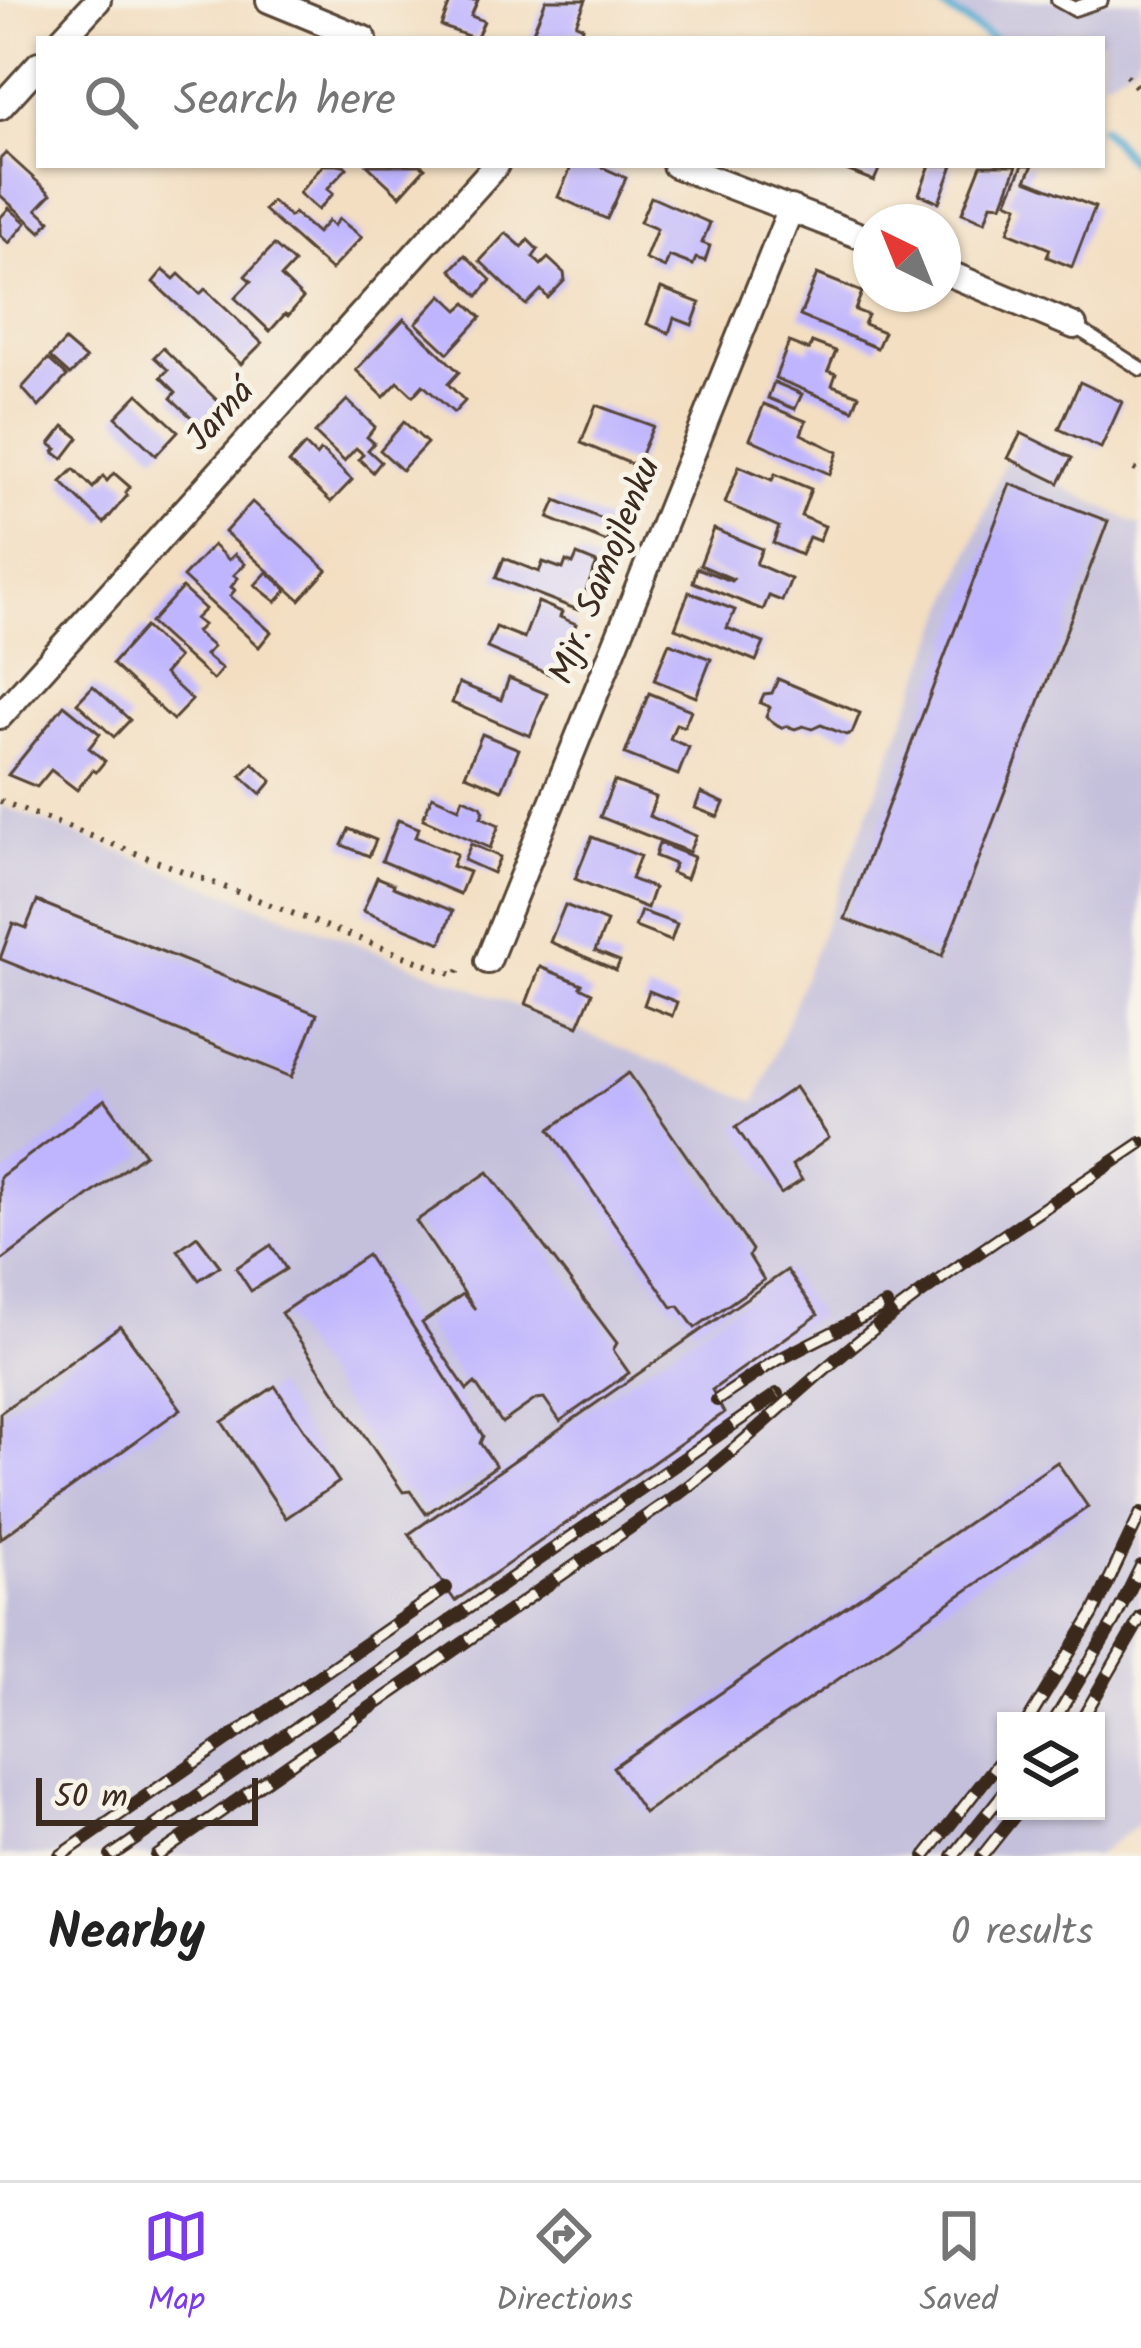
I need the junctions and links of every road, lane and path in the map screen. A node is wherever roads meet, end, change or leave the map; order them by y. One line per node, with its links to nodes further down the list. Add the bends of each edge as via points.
1 (98, 0): 5 (street)
2 (269, 0): 6 (street)
3 (1058, 0): 4 (lane, via 1073,9)
4 (1101, 0)
5 (65, 36)
6 (357, 36)
7 (36, 67): 10 (street)
8 (1126, 74): 9 (path)
9 (1141, 92)
10 (0, 107)
11 (493, 168): 18 (street, Jarná)
12 (683, 168): 13 (street)
13 (791, 208): 14 (street); 20 (street, Mjr. Samojlenku)
14 (853, 234)
15 (961, 279): 16 (street)
16 (1074, 326): 17 (lane)
17 (1141, 370)
18 (0, 716)
19 (0, 801): 20 (path, via 457,976)
20 (477, 957)

